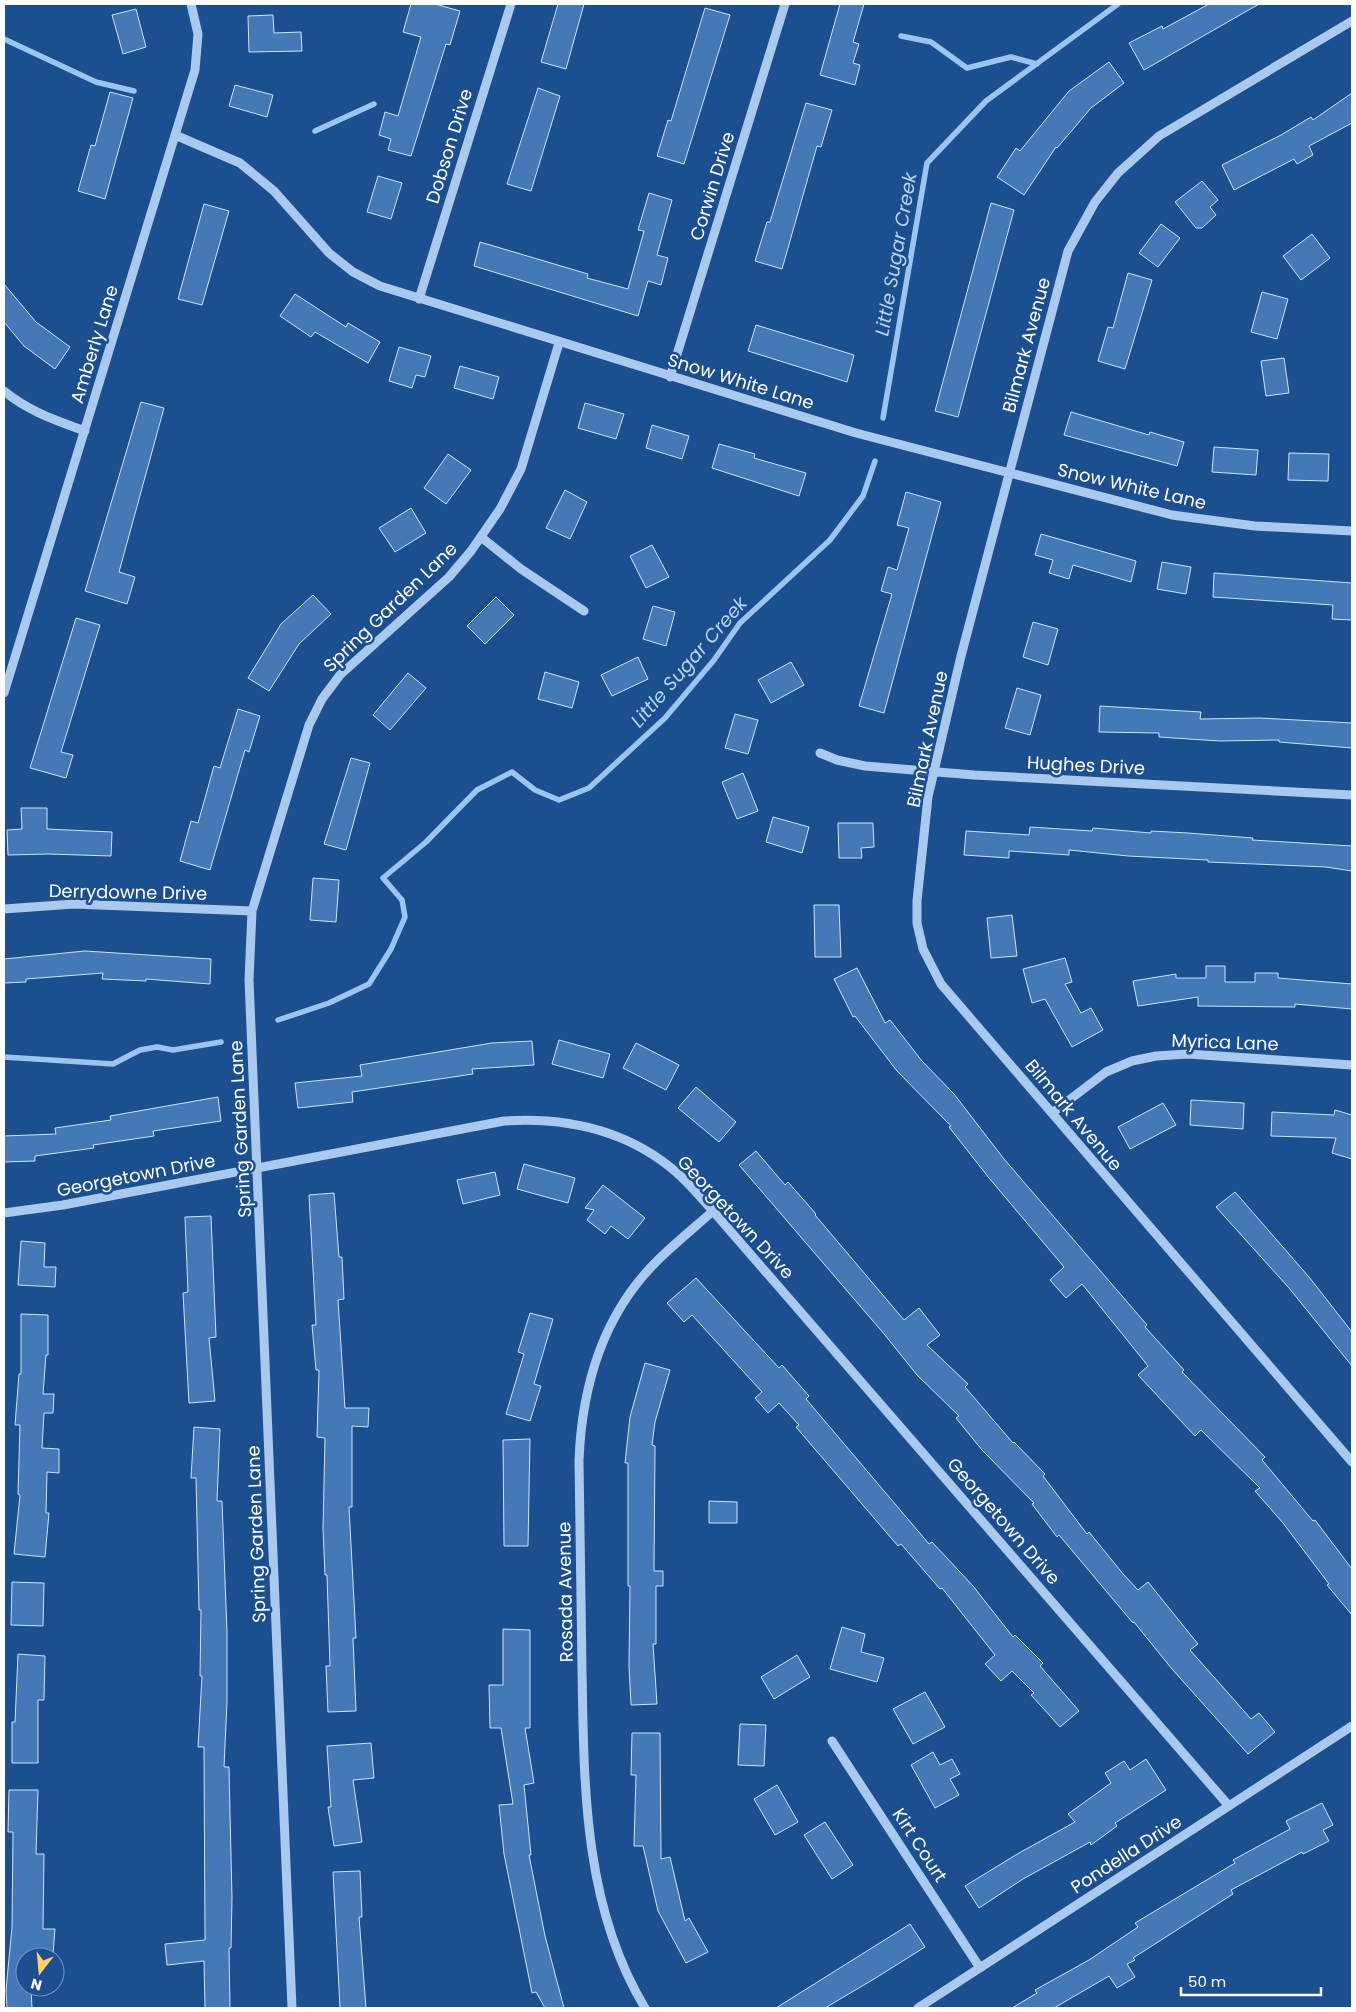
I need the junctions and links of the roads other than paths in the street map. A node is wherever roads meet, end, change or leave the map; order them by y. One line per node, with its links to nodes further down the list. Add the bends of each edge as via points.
1 (190, 4): 5 (street, Amberly Lane, via 198,34 195,70)
2 (510, 4): 6 (street, Dobson Drive)
3 (785, 4): 8 (street, Corwin Drive)
4 (1352, 21): 11 (street, Bilmark Avenue, via 1159,136 1118,173 1095,202 1068,251)
5 (175, 135): 6 (street, Snow White Lane, via 228,156 263,180 329,253 353,272 380,286); 10 (street, Amberly Lane)
6 (419, 299): 7 (street, Snow White Lane)
7 (559, 342): 8 (street, Snow White Lane); 13 (street, Spring Garden Lane, via 521,469)
8 (670, 377): 11 (street, Snow White Lane, via 856,433)
9 (4, 391): 10 (street, via 40,415)
10 (85, 431): 15 (street, Amberly Lane)
11 (1009, 472): 12 (street, Snow White Lane, via 1172,514 1255,526); 17 (street, Bilmark Avenue)
12 (1352, 531)
13 (481, 537): 14 (street); 20 (street, Spring Garden Lane, via 449,577 340,675 322,699 309,725)
14 (584, 611)
15 (4, 692)
16 (820, 753): 17 (street, Hughes Drive, via 864,766)
17 (935, 771): 18 (street, Hughes Drive); 22 (street, Bilmark Avenue, via 928,798 917,901 917,923 923,949 941,984)
18 (1352, 795)
19 (4, 909): 20 (street, Derrydowne Drive, via 74,904)
20 (252, 911): 23 (street, Spring Garden Lane, via 249,980)
21 (1352, 1064): 22 (street, Myrica Lane, via 1188,1054 1156,1056 1132,1061 1106,1072)
22 (1052, 1113): 26 (street, Bilmark Avenue)
23 (258, 1169): 24 (street, Georgetown Drive, via 504,1120 538,1118 587,1125 619,1136 677,1172); 25 (street, Georgetown Drive); 31 (street, Spring Garden Lane)
24 (713, 1211): 29 (street, Georgetown Drive); 32 (street, Rosada Avenue, via 656,1263 633,1290 608,1331 593,1366 581,1422 584,1778 588,1832 602,1902 618,1950)
25 (4, 1213)
26 (1352, 1462)
27 (1352, 1726): 29 (street, Pondella Drive)
28 (832, 1741): 30 (street, Kirt Court)
29 (1229, 1806): 30 (street, Pondella Drive)
30 (980, 1968): 33 (street, Pondella Drive)
31 (292, 2008)
32 (645, 2008)
33 (918, 2008)

